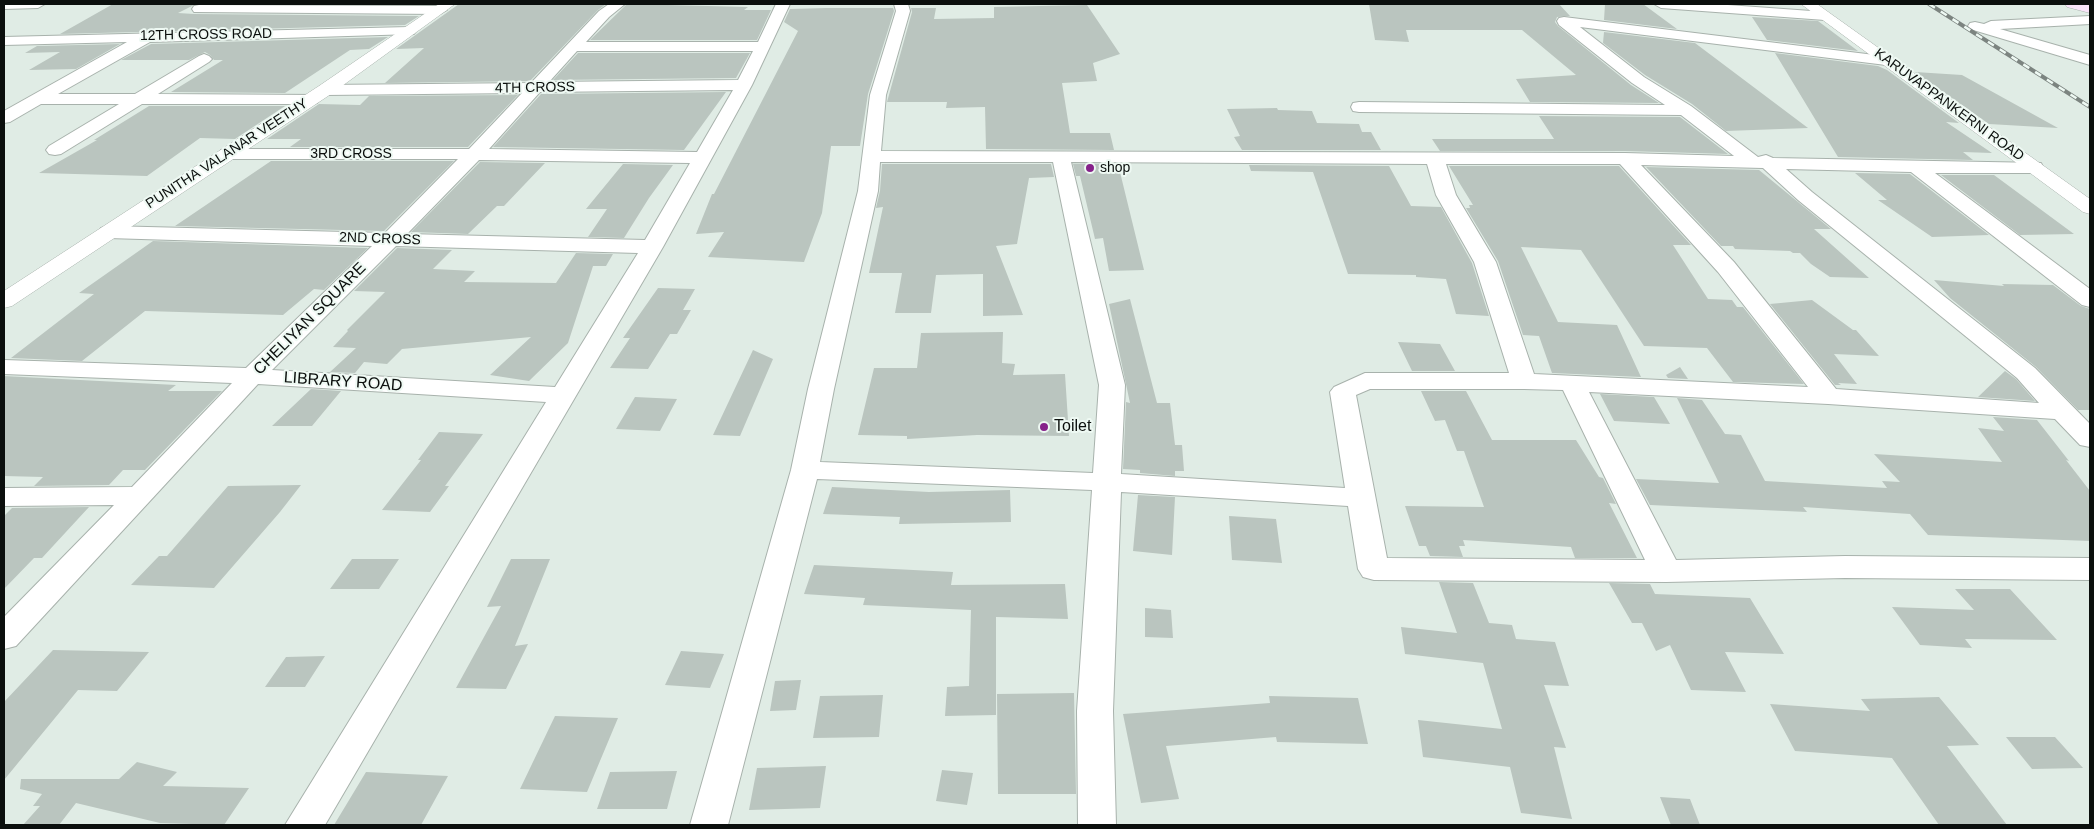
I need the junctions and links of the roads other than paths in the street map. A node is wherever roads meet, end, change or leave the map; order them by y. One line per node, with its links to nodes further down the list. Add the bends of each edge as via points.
1 (38, 4): 8 (street)
2 (618, 4): 18 (street, CHELIYAN SQUARE, via 604,14)
3 (783, 4): 17 (street)
4 (901, 4): 33 (street, via 903,11 878,95)
5 (1661, 4): 12 (street)
6 (1808, 4): 12 (street, KARUVAPPANKERNI ROAD)
7 (2072, 4): 11 (main road)
8 (4, 5)
9 (204, 6): 10 (street); 15 (street)
10 (444, 7): 14 (street, PUNITHA VALANAR VEETHY)
11 (2090, 10)
12 (1825, 16): 20 (street, KARUVAPPANKERNI ROAD)
13 (2090, 20): 21 (street, via 1975,26)
14 (409, 31): 15 (street, 12TH CROSS ROAD); 24 (street, PUNITHA VALANAR VEETHY)
15 (149, 36): 16 (street, 12TH CROSS ROAD); 25 (street)
16 (4, 41)
17 (762, 46): 18 (street); 22 (street)
18 (574, 47): 23 (street, CHELIYAN SQUARE)
19 (204, 59): 26 (street)
20 (1886, 60): 28 (street, via 1564,21 1638,80); 40 (street, KARUVAPPANKERNI ROAD)
21 (2090, 60)
22 (744, 84): 23 (street, 4TH CROSS); 34 (street)
23 (535, 88): 24 (street, 4TH CROSS); 32 (street, CHELIYAN SQUARE)
24 (318, 94): 26 (street, 4TH CROSS); 31 (street, PUNITHA VALANAR VEETHY)
25 (39, 99): 26 (street, 4TH CROSS); 29 (street)
26 (138, 99): 30 (street)
27 (1358, 107): 28 (street)
28 (1685, 110): 38 (street)
29 (8, 113)
30 (55, 150)
31 (228, 154): 32 (street, 3RD CROSS); 42 (street, PUNITHA VALANAR VEETHY)
32 (474, 154): 34 (street, 3RD CROSS); 43 (street, CHELIYAN SQUARE)
33 (872, 156): 35 (street); 55 (street, via 868,191)
34 (702, 158): 44 (street)
35 (1061, 158): 36 (street); 56 (street, via 1112,385)
36 (1435, 159): 37 (street); 49 (street, via 1446,195 1485,262)
37 (1625, 159): 38 (street); 52 (street, via 1726,267)
38 (1759, 161): 39 (street); 53 (street, via 2026,373)
39 (1916, 167): 40 (street); 45 (street)
40 (2034, 167): 41 (street, KARUVAPPANKERNI ROAD)
41 (2090, 208)
42 (108, 232): 43 (street, 2ND CROSS); 46 (street, PUNITHA VALANAR VEETHY)
43 (391, 239): 44 (street, 2ND CROSS); 48 (street, CHELIYAN SQUARE)
44 (652, 247): 51 (street)
45 (2090, 300)
46 (4, 301)
47 (4, 367): 48 (street, LIBRARY ROAD)
48 (252, 376): 51 (street, LIBRARY ROAD); 57 (street, CHELIYAN SQUARE)
49 (1524, 381): 50 (street); 59 (street, via 1365,381 1343,392)
50 (1572, 384): 52 (street); 61 (street)
51 (563, 395): 63 (street)
52 (1828, 396): 53 (street)
53 (2062, 412): 54 (street)
54 (2090, 438)
55 (805, 470): 56 (street); 64 (street)
56 (1106, 482): 59 (street); 65 (street, via 1095,711)
57 (140, 496): 58 (street); 62 (street, CHELIYAN SQUARE)
58 (4, 497)
59 (1361, 498): 61 (street, via 1374,569)
60 (2090, 569): 61 (street, via 1845,567)
61 (1666, 571)
62 (4, 637)
63 (304, 825)
64 (709, 825)
65 (1097, 825)

